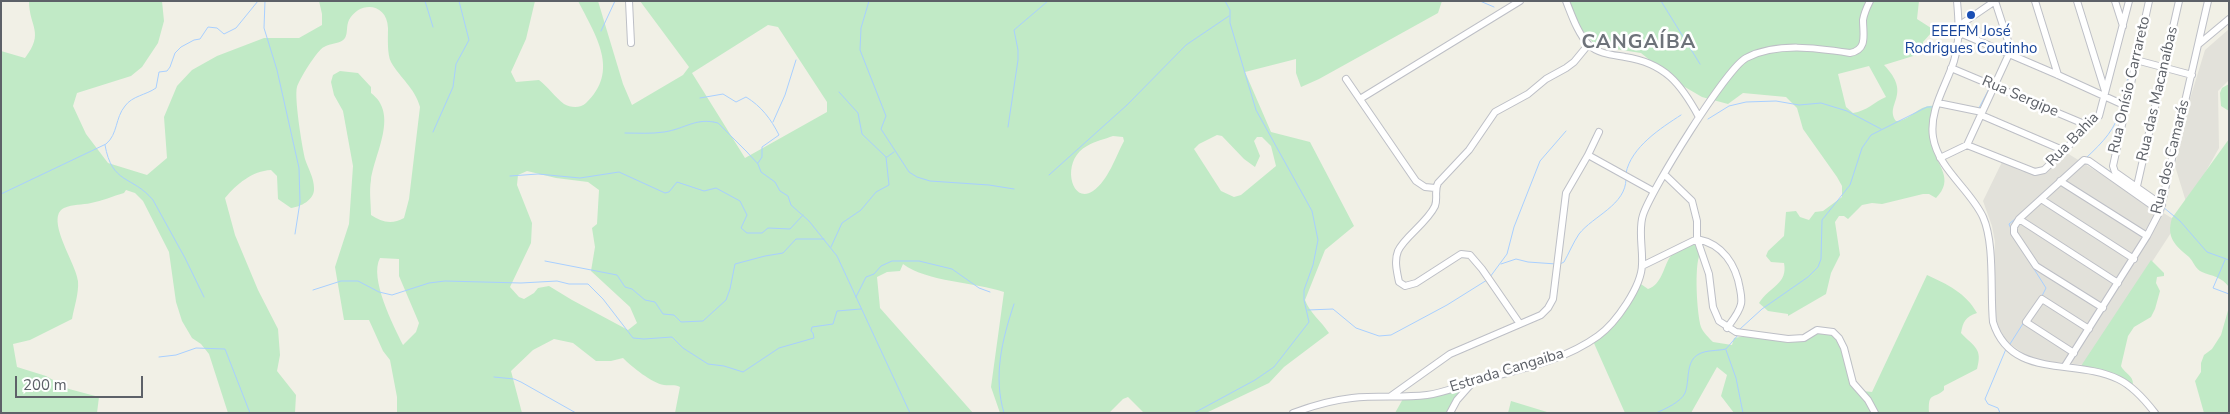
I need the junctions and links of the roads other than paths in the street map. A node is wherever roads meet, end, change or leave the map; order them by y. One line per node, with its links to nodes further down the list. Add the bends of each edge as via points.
1 (628, 1): 18 (street)
2 (1520, 1): 30 (street)
3 (1566, 1): 19 (street)
4 (1870, 1): 34 (street, Estrada Cangaiba, via 1864,16 1863,44 1859,51 1784,48 1752,55 1738,64)
5 (1957, 1): 15 (street)
6 (1995, 1): 15 (street); 21 (street, via 2010,47)
7 (2035, 1): 25 (street)
8 (2077, 1): 29 (street)
9 (2115, 1): 16 (street)
10 (2129, 1): 16 (street, Rua Bahia)
11 (2149, 1): 22 (street, Rua Onísio Carrareto)
12 (2179, 1): 24 (street, Rua das Macanaíbas)
13 (2208, 1): 20 (street, Rua dos Camarás)
14 (2229, 19): 20 (street)
15 (1960, 25): 17 (street)
16 (2123, 27): 29 (street, Rua Bahia)
17 (1960, 33): 21 (street); 23 (street)
18 (631, 43)
19 (1588, 44): 34 (street, via 1603,52 1639,59 1660,68 1682,87); 44 (street, via 1566,68 1495,112 1469,150)
20 (2199, 44): 26 (street, Rua dos Camarás)
21 (2009, 54): 25 (street); 28 (street)
22 (2136, 60): 24 (street); 32 (street, Rua Onísio Carrareto)
23 (1951, 68): 28 (street, Rua Sergipe); 31 (street)
24 (2164, 68): 26 (street); 43 (street, Rua das Macanaíbas)
25 (2058, 74): 29 (street)
26 (2192, 75): 47 (street, Rua dos Camarás)
27 (1346, 79): 30 (street)
28 (1994, 85): 33 (street); 35 (street, Rua Sergipe)
29 (2105, 94): 32 (street); 35 (street, Rua Bahia, via 2101,112)
30 (1360, 99): 44 (street, via 1416,181)
31 (1938, 104): 33 (street); 40 (street, via 1932,130)
32 (2126, 106): 43 (street, Rua Onísio Carrareto, via 2113,168)
33 (1981, 113): 37 (street); 38 (street)
34 (1699, 117): 41 (street, Estrada Cangaiba)
35 (2089, 126): 38 (street, Rua Bahia)
36 (1599, 132): 39 (street)
37 (1967, 145): 38 (street, Rua Bahia, via 2038,172); 40 (street)
38 (2065, 151)
39 (1588, 155): 45 (street); 55 (street, via 1566,193 1552,302 1545,312)
40 (1940, 158): 59 (street, via 1986,224 1993,322 1998,335 2011,351 2027,360)
41 (1664, 174): 45 (street, Estrada Cangaiba); 50 (street, via 1692,201)
42 (2060, 181): 46 (street); 47 (street, via 2080,161 2086,160); 49 (street)
43 (2137, 186): 47 (street, Rua Onísio Carrareto)
44 (1435, 188): 55 (street, via 1435,206 1398,251 1399,282 1405,286 1416,283 1457,256 1470,255)
45 (1653, 191): 52 (street, Estrada Cangaiba, via 1642,217)
46 (2041, 199): 48 (street); 51 (street)
47 (2161, 208): 49 (street, Rua dos Camarás)
48 (2019, 220): 53 (street); 54 (street, via 2014,233 2036,266)
49 (2148, 236): 51 (street, Rua dos Camarás)
50 (1697, 239): 52 (street); 56 (street, via 1709,274 1714,312); 56 (street, via 1726,254 1736,268 1741,304)
51 (2134, 258): 53 (street, Rua dos Camarás)
52 (1642, 266): 60 (street, Estrada Cangaiba, via 1636,286 1620,312 1595,338 1546,361)
53 (2118, 283): 54 (street, Rua dos Camarás)
54 (2103, 308): 57 (street, Rua dos Camarás)
55 (1520, 324): 61 (street, via 1450,354)
56 (1727, 328): 64 (street, via 1736,332 1795,339 1817,330 1833,332 1844,348 1853,383)
57 (2089, 329): 58 (street, Rua dos Camarás); 58 (street, via 2042,299 2026,322)
58 (2074, 352): 59 (street, Rua dos Camarás)
59 (2065, 366): 65 (street, via 2118,379 2133,389)
60 (1473, 382): 61 (street, Estrada Cangaiba, via 1431,394); 63 (street)
61 (1391, 396): 62 (street, Estrada Cangaiba, via 1334,401)
62 (1293, 413)
63 (1450, 413)
64 (1875, 413)
65 (2155, 413)

